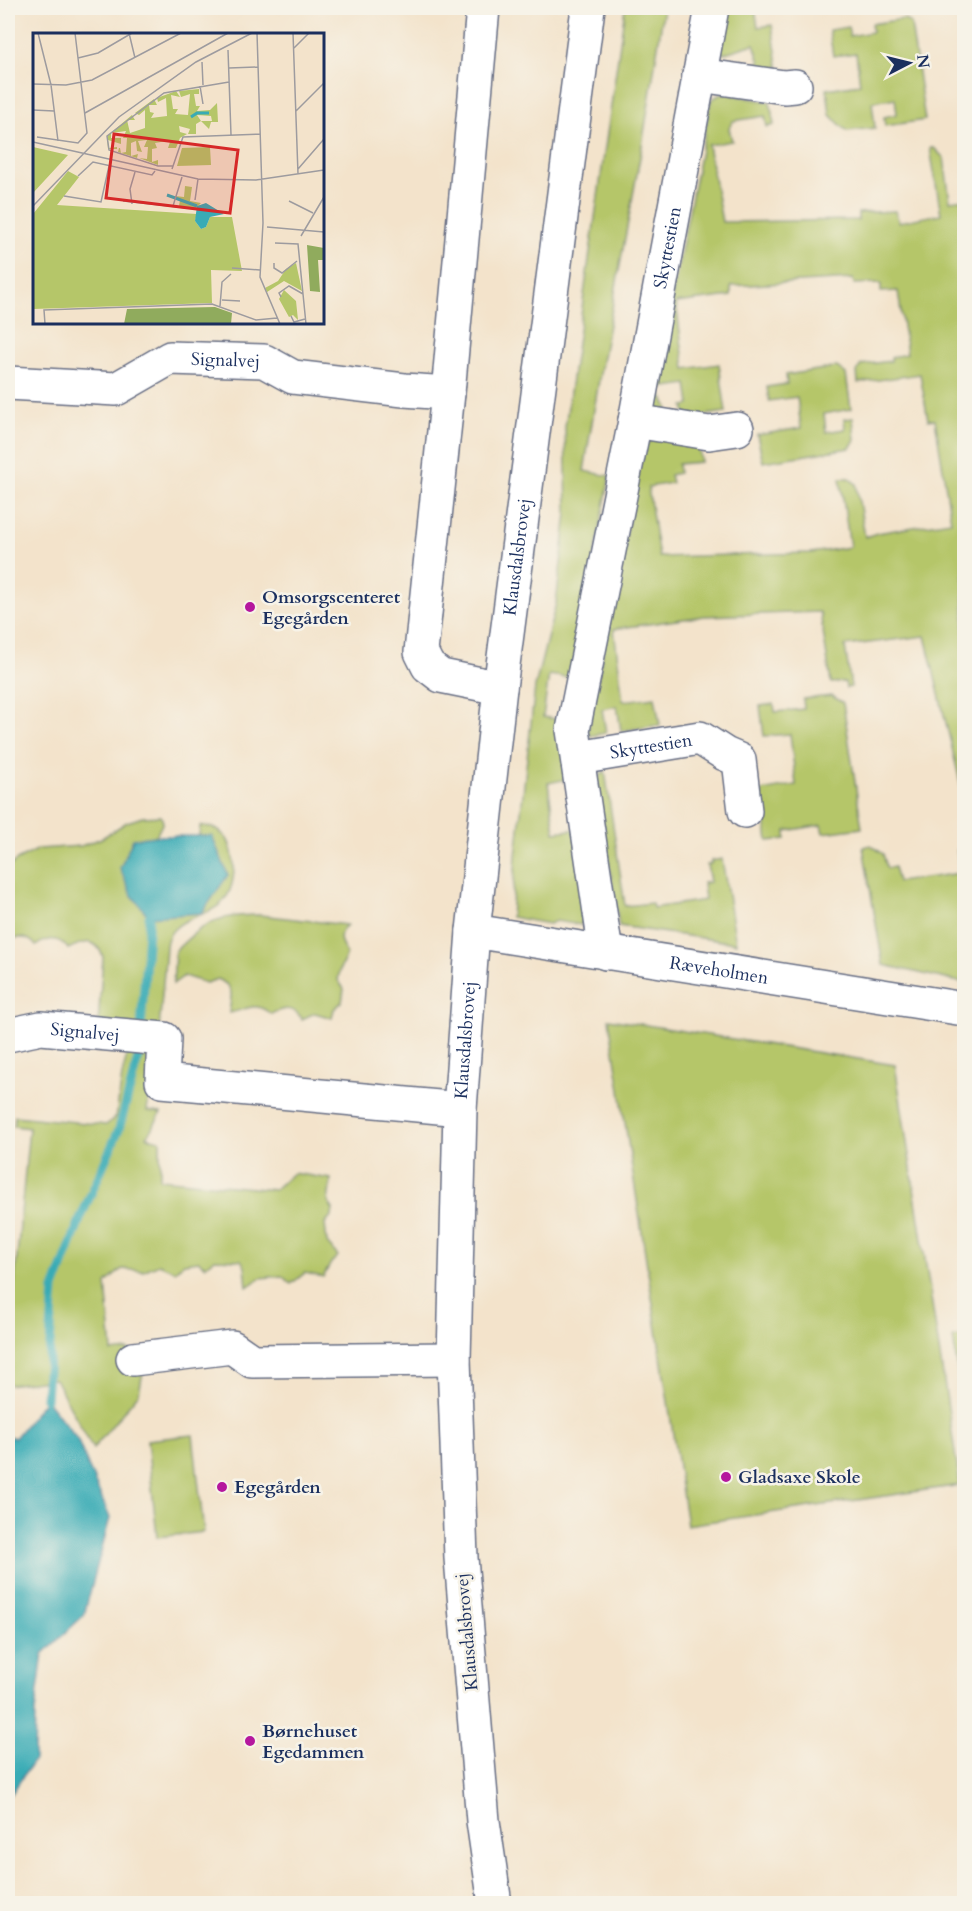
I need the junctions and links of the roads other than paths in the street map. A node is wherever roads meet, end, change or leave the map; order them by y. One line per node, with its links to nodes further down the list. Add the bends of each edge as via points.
1 (483, 8): 7 (street)
2 (588, 8): 10 (street, Klausdalsbrovej)
3 (712, 8): 4 (street, Skyttestien)
4 (699, 75): 5 (street); 8 (street, Skyttestien)
5 (795, 87)
6 (8, 384): 7 (street, Signalvej, via 116,389 170,358 264,361 293,377)
7 (447, 393): 10 (street, via 421,652 428,666 441,676)
8 (635, 421): 9 (street, via 709,433); 11 (street, Skyttestien, via 573,730)
9 (737, 429)
10 (500, 688): 13 (street, Klausdalsbrovej)
11 (578, 758): 12 (street, Skyttestien, via 700,738 739,760); 14 (street, Skyttestien)
12 (746, 812)
13 (473, 931): 14 (street, Ræveholmen); 18 (street, Klausdalsbrovej)
14 (606, 953): 15 (street, Ræveholmen)
15 (964, 1009)
16 (8, 1035): 17 (street, Signalvej, via 41,1028)
17 (150, 1038): 18 (street, Klausdalsbrovej, via 162,1081)
18 (460, 1109): 20 (street, Klausdalsbrovej)
19 (133, 1359): 20 (street, via 232,1347 252,1360)
20 (454, 1359): 21 (street, Klausdalsbrovej, via 461,1558 483,1821)
21 (495, 1904)

